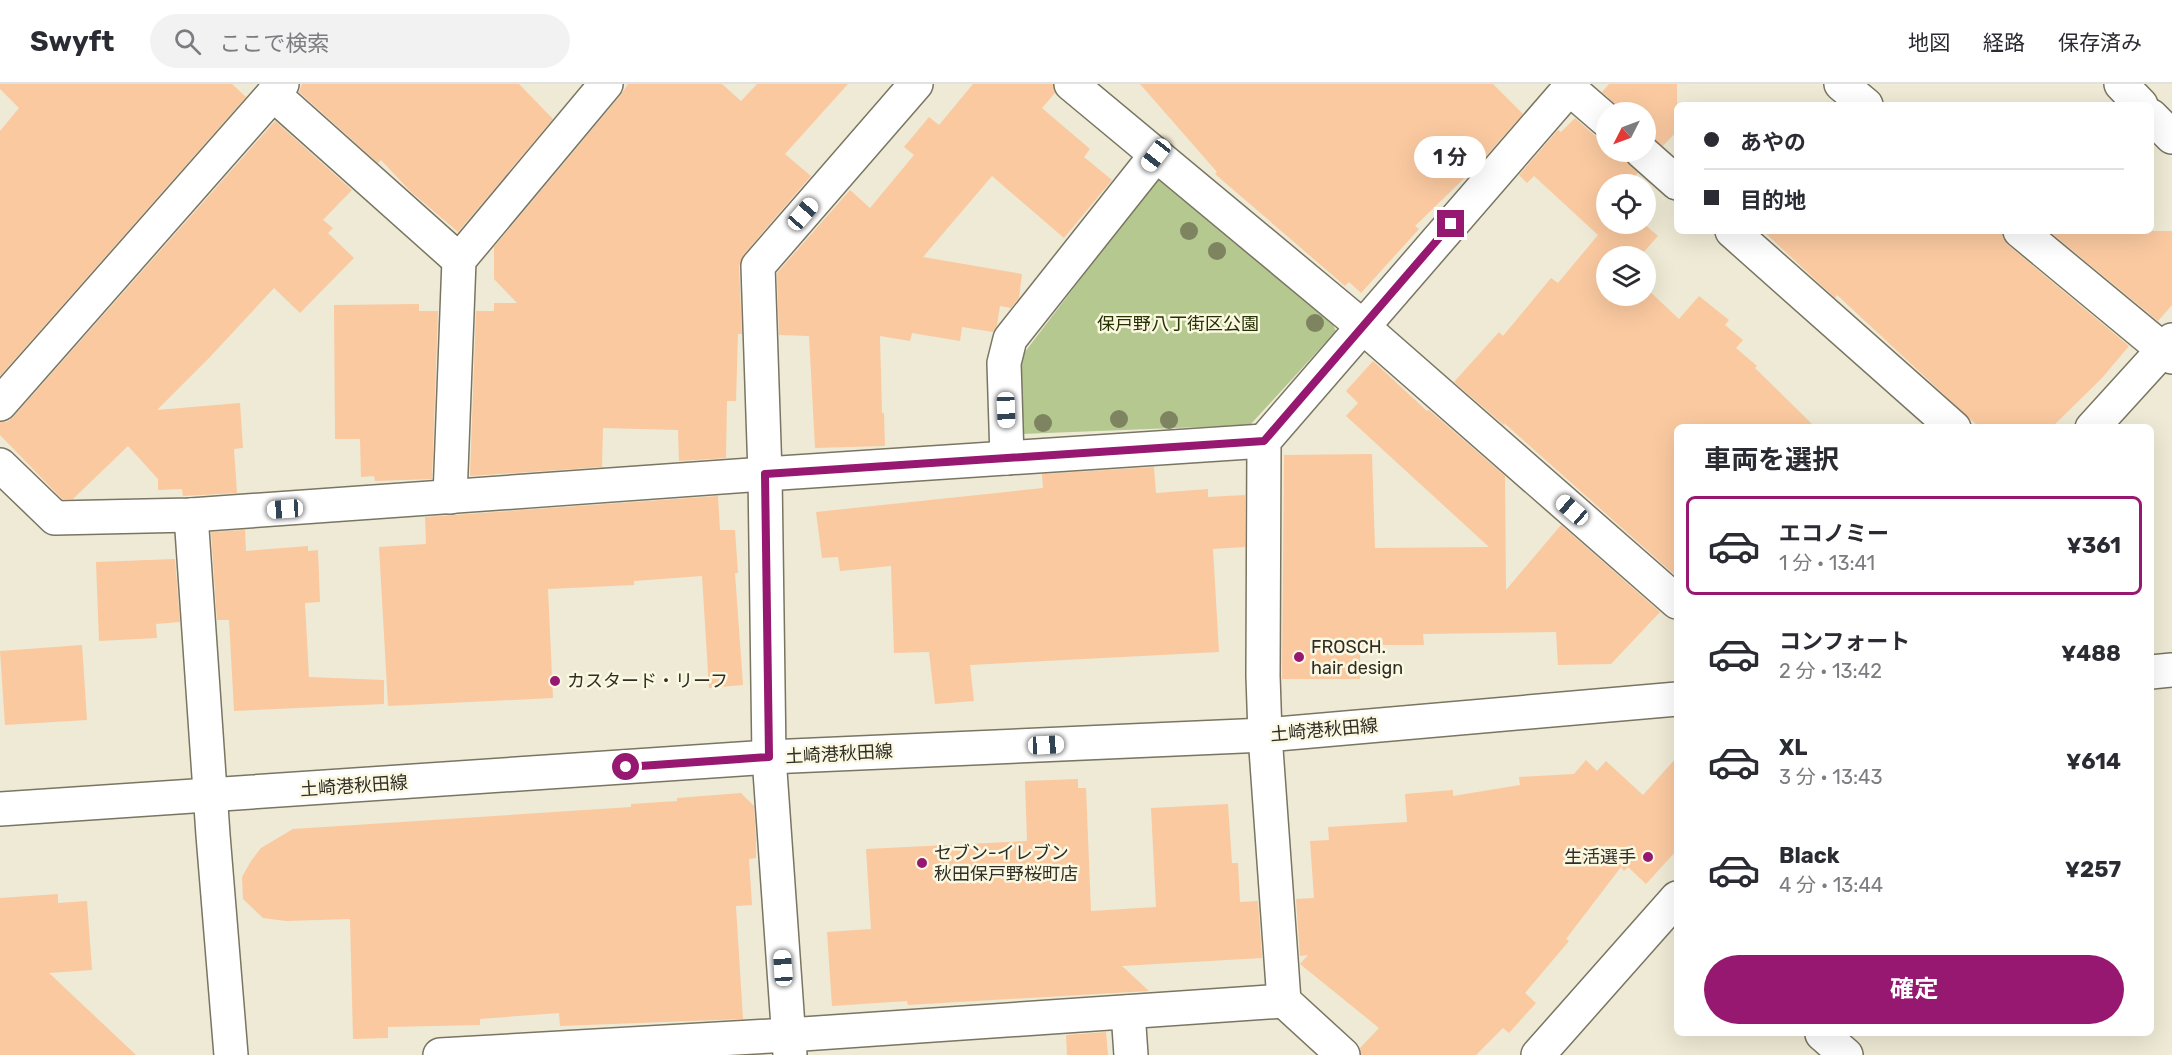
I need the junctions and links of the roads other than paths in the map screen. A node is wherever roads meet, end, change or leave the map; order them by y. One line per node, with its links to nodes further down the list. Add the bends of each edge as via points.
1 (606, 84): 18 (street)
2 (1071, 84): 13 (street)
3 (1841, 84): 8 (street)
4 (2121, 84): 9 (street)
5 (1571, 86): 10 (street); 19 (street)
6 (906, 87): 27 (street, via 758,266)
7 (278, 89): 18 (street); 21 (street)
8 (1862, 102)
9 (2138, 102)
10 (1596, 110)
11 (2154, 119): 12 (street)
12 (2172, 137)
13 (1156, 155): 19 (street); 25 (street, via 1010,339 1004,363)
14 (1653, 162): 15 (street)
15 (1674, 180)
16 (1735, 234): 22 (street)
17 (2024, 234): 20 (street)
18 (459, 260): 28 (street)
19 (1362, 326): 24 (street); 30 (street)
20 (2169, 349): 23 (street)
21 (0, 404)
22 (1949, 424)
23 (2096, 424)
24 (1264, 441): 25 (street); 34 (street)
25 (1007, 458): 27 (street)
26 (0, 465): 29 (street, via 55,518)
27 (765, 474): 28 (street); 35 (street)
28 (450, 497): 29 (street)
29 (191, 516): 36 (street)
30 (1674, 599)
31 (2172, 670): 32 (street)
32 (2154, 672)
33 (1674, 699): 34 (street, 土崎港秋田線)
34 (1265, 735): 35 (street, 土崎港秋田線); 39 (street)
35 (769, 757): 36 (street, 土崎港秋田線); 42 (street)
36 (211, 796): 37 (street, 土崎港秋田線); 43 (street)
37 (0, 809)
38 (1674, 904): 47 (street)
39 (1284, 1001): 40 (street); 46 (street)
40 (1128, 1012): 42 (street); 45 (street)
41 (1824, 1036): 48 (street)
42 (789, 1045): 44 (street)
43 (231, 1055)
44 (440, 1055)
45 (1131, 1055)
46 (1343, 1055)
47 (1538, 1055)
48 (1846, 1055)

